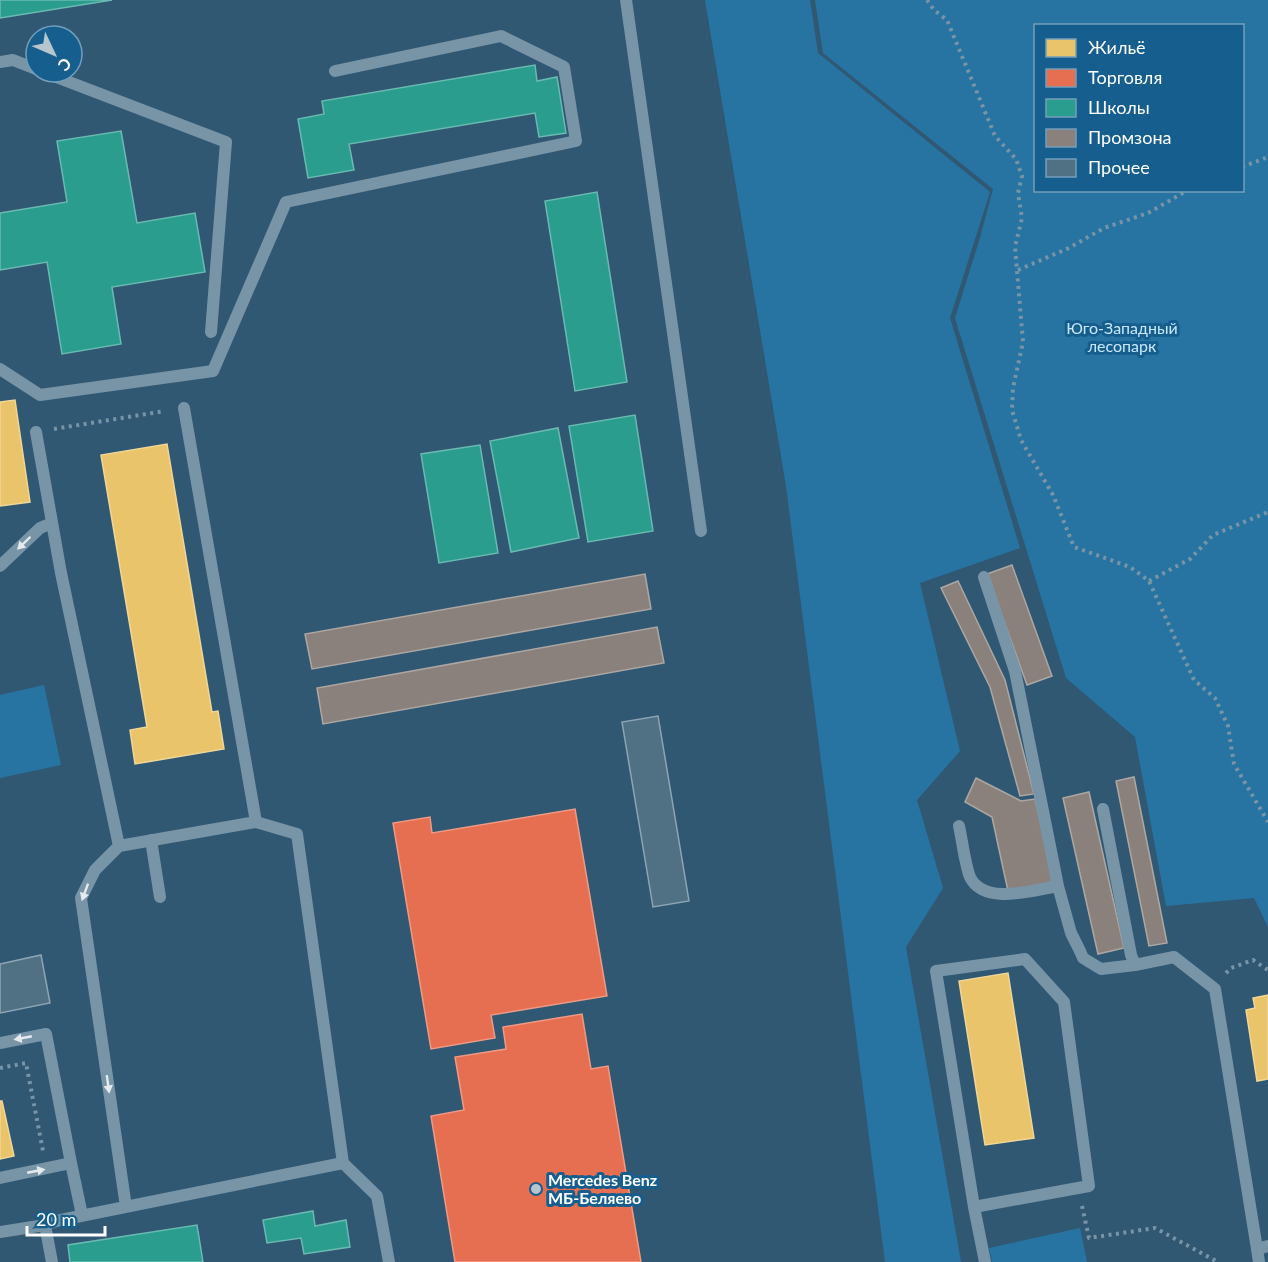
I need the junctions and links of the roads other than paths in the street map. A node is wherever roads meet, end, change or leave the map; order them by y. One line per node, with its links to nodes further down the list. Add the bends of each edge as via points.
1 (626, 0): 11 (lane)
2 (0, 62): 3 (lane, via 13,60)
3 (24, 64)
4 (335, 71): 7 (lane, via 501,36 564,67 576,141 286,202 213,371 40,395)
5 (75, 84): 6 (lane, via 226,142)
6 (211, 332)
7 (0, 369)
8 (184, 408): 15 (lane)
9 (36, 432): 10 (lane)
10 (52, 523): 12 (lane, one-way to 12, via 40,528); 18 (lane)
11 (701, 531)
12 (0, 566)
13 (984, 577): 19 (lane, via 1015,671)
14 (1103, 809): 21 (lane)
15 (256, 822): 17 (lane); 24 (lane, via 297,834)
16 (958, 826): 19 (lane, via 976,886 991,894 1008,894)
17 (151, 840): 18 (lane); 20 (lane)
18 (119, 846): 26 (lane, one-way to 26, via 95,870 81,898)
19 (1058, 886): 21 (lane, via 1071,933 1083,957 1101,969)
20 (160, 897)
21 (1135, 965): 31 (lane, via 1174,957 1215,988)
22 (0, 1043): 23 (lane, one-way to 22, via 46,1034)
23 (71, 1163): 25 (lane, one-way to 23); 28 (lane)
24 (344, 1163): 26 (lane); 33 (lane, via 377,1196)
25 (0, 1178)
26 (126, 1207): 28 (lane)
27 (974, 1207): 27 (lane, via 936,971 1025,959 1064,1002 1089,1186); 34 (lane)
28 (82, 1215): 29 (lane)
29 (45, 1225): 30 (lane); 32 (lane)
30 (0, 1232)
31 (1263, 1248): 35 (lane)
32 (52, 1262)
33 (389, 1262)
34 (985, 1262)
35 (1259, 1262)

